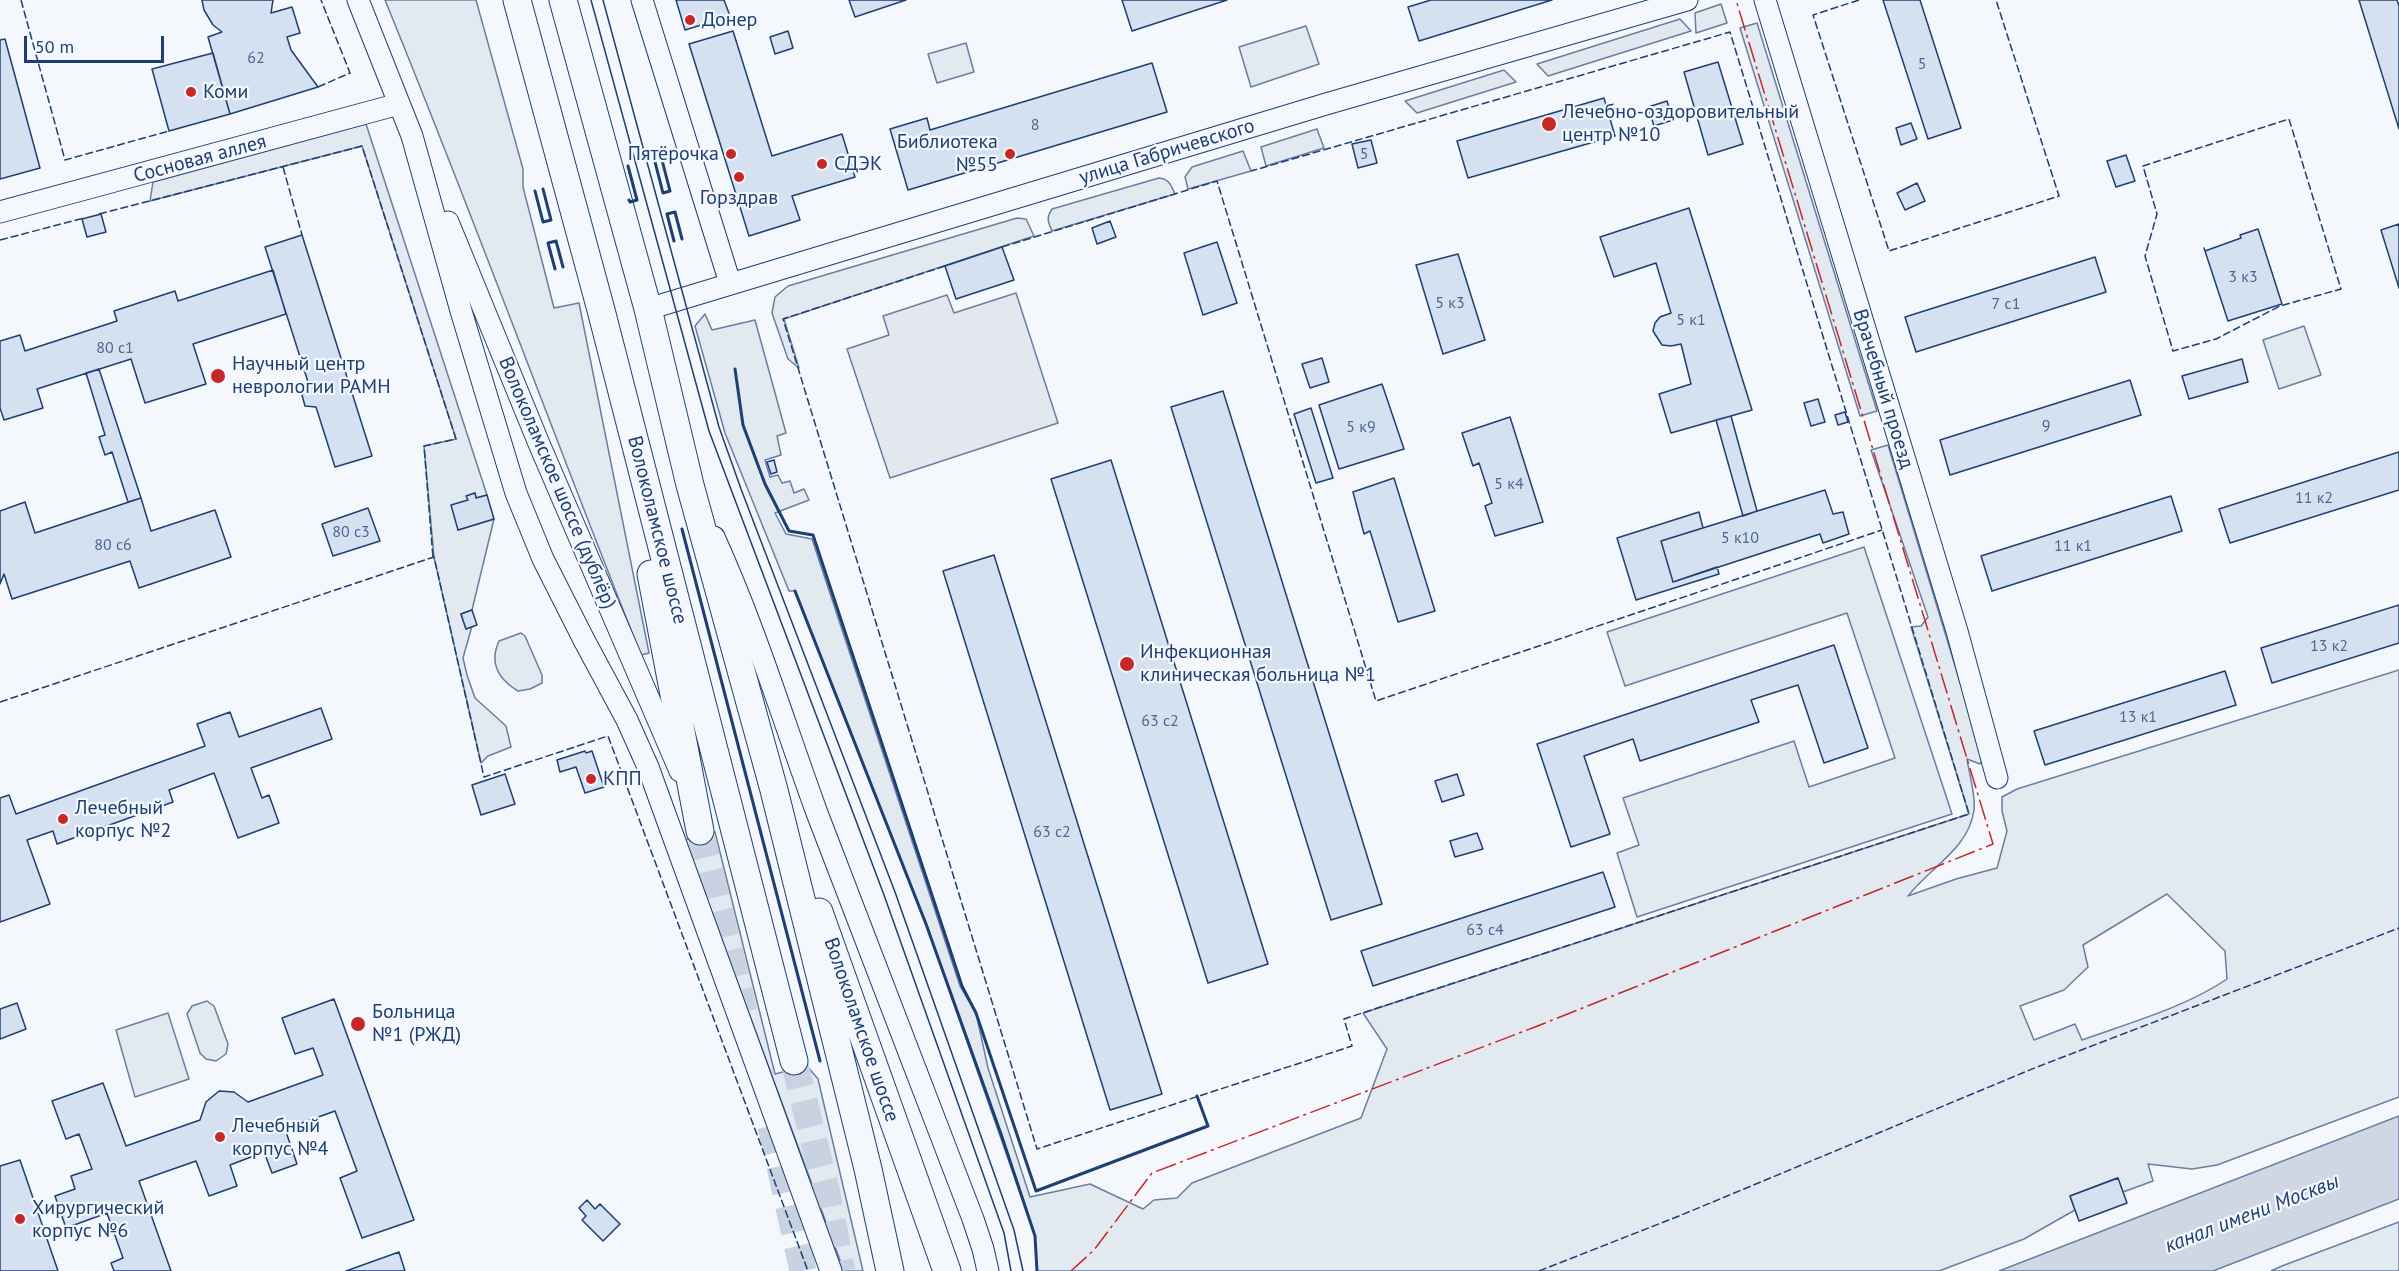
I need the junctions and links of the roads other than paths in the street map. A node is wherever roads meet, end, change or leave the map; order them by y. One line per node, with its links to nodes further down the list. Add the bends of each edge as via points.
1 (358, 0): 7 (street)
2 (517, 0): 12 (main road, Волоколамское шоссе)
3 (563, 0): 11 (main road, Волоколамское шоссе)
4 (642, 0): 10 (street)
5 (1687, 0): 10 (street, улица Габричевского)
6 (1765, 0): 14 (street, Врачебный проезд, via 1957,631)
7 (399, 104): 8 (street); 9 (street, Сосновая аллея)
8 (412, 136): 16 (street, Волоколамское шоссе (дублёр), via 683,776); 18 (street, via 516,494 543,559 648,767)
9 (0, 212)
10 (730, 283): 11 (street, улица Габричевского)
11 (648, 309): 13 (main road, Волоколамское шоссе)
12 (601, 310): 16 (main road); 17 (main road, Волоколамское шоссе)
13 (690, 485): 15 (main road, Волоколамское шоссе); 21 (street, via 767,666 821,822 984,1249)
14 (1997, 778)
15 (774, 790): 19 (main road, Волоколамское шоссе); 20 (main road, Волоколамское шоссе)
16 (700, 831)
17 (794, 1061)
18 (831, 1271)
19 (890, 1271)
20 (947, 1271)
21 (988, 1271)

